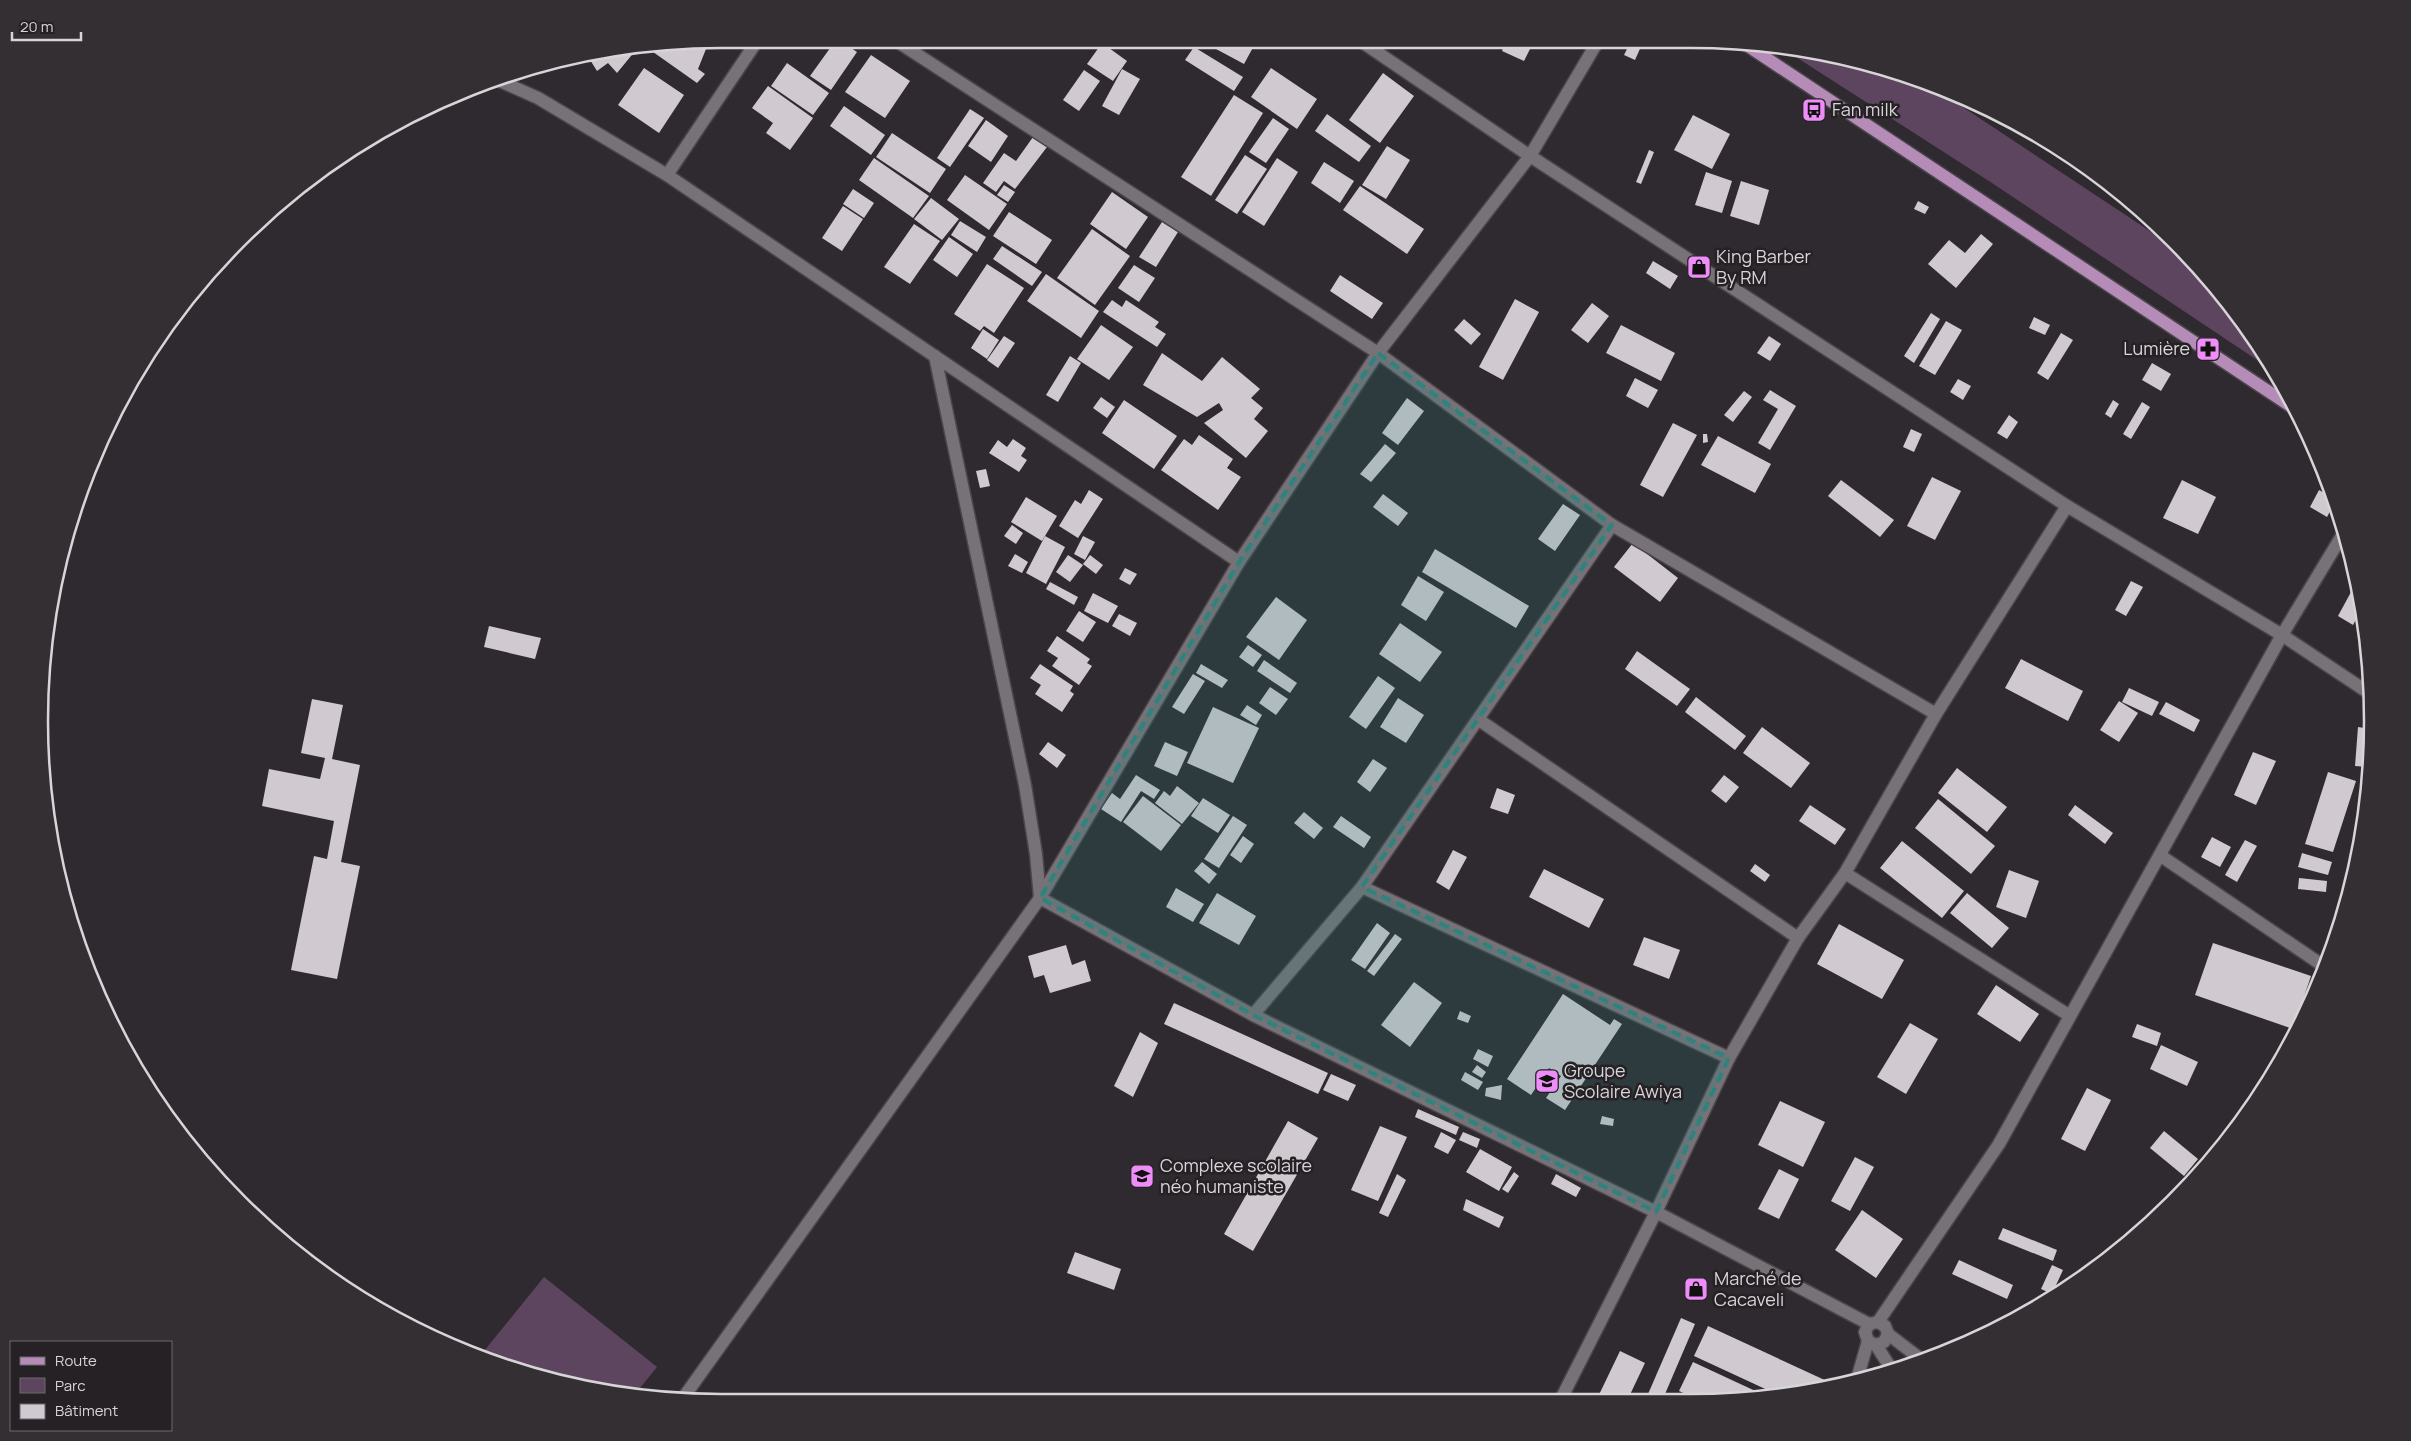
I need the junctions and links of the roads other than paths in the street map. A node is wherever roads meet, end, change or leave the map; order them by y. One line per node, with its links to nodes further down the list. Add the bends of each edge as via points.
1 (751, 48): 8 (street)
2 (907, 48): 9 (street)
3 (1371, 48): 7 (street)
4 (1594, 48): 7 (street)
5 (1755, 51): 11 (main road)
6 (504, 83): 8 (street, via 538,98)
7 (1530, 156): 9 (street); 12 (street)
8 (667, 175): 10 (street)
9 (1378, 353): 13 (street); 15 (street)
10 (935, 356): 15 (street); 23 (street, via 1025,785)
11 (2282, 400)
12 (2067, 506): 16 (street); 18 (street)
13 (1612, 525): 18 (street); 19 (street)
14 (2339, 540): 16 (street)
15 (1239, 562): 23 (street)
16 (2282, 635): 17 (street); 20 (street)
17 (2363, 688)
18 (1936, 714): 21 (street)
19 (1479, 720): 22 (street); 24 (street)
20 (2161, 856): 25 (street); 27 (street)
21 (1846, 874): 24 (street); 27 (street)
22 (1362, 887): 26 (street); 28 (street)
23 (1040, 898): 26 (street); 36 (street)
24 (1798, 938): 28 (street)
25 (2318, 962)
26 (1253, 1015): 29 (street)
27 (2070, 1016): 30 (street, via 1999,1144)
28 (1729, 1058): 29 (street)
29 (1656, 1212): 30 (street); 37 (street)
30 (1873, 1323): 31 (street, via 1885,1326); 32 (street, via 1865,1332)
31 (1888, 1334): 32 (street, via 1884,1342); 33 (street)
32 (1872, 1342): 34 (street); 35 (street)
33 (1915, 1355)
34 (1888, 1364)
35 (1860, 1372)
36 (688, 1393)
37 (1564, 1394)

